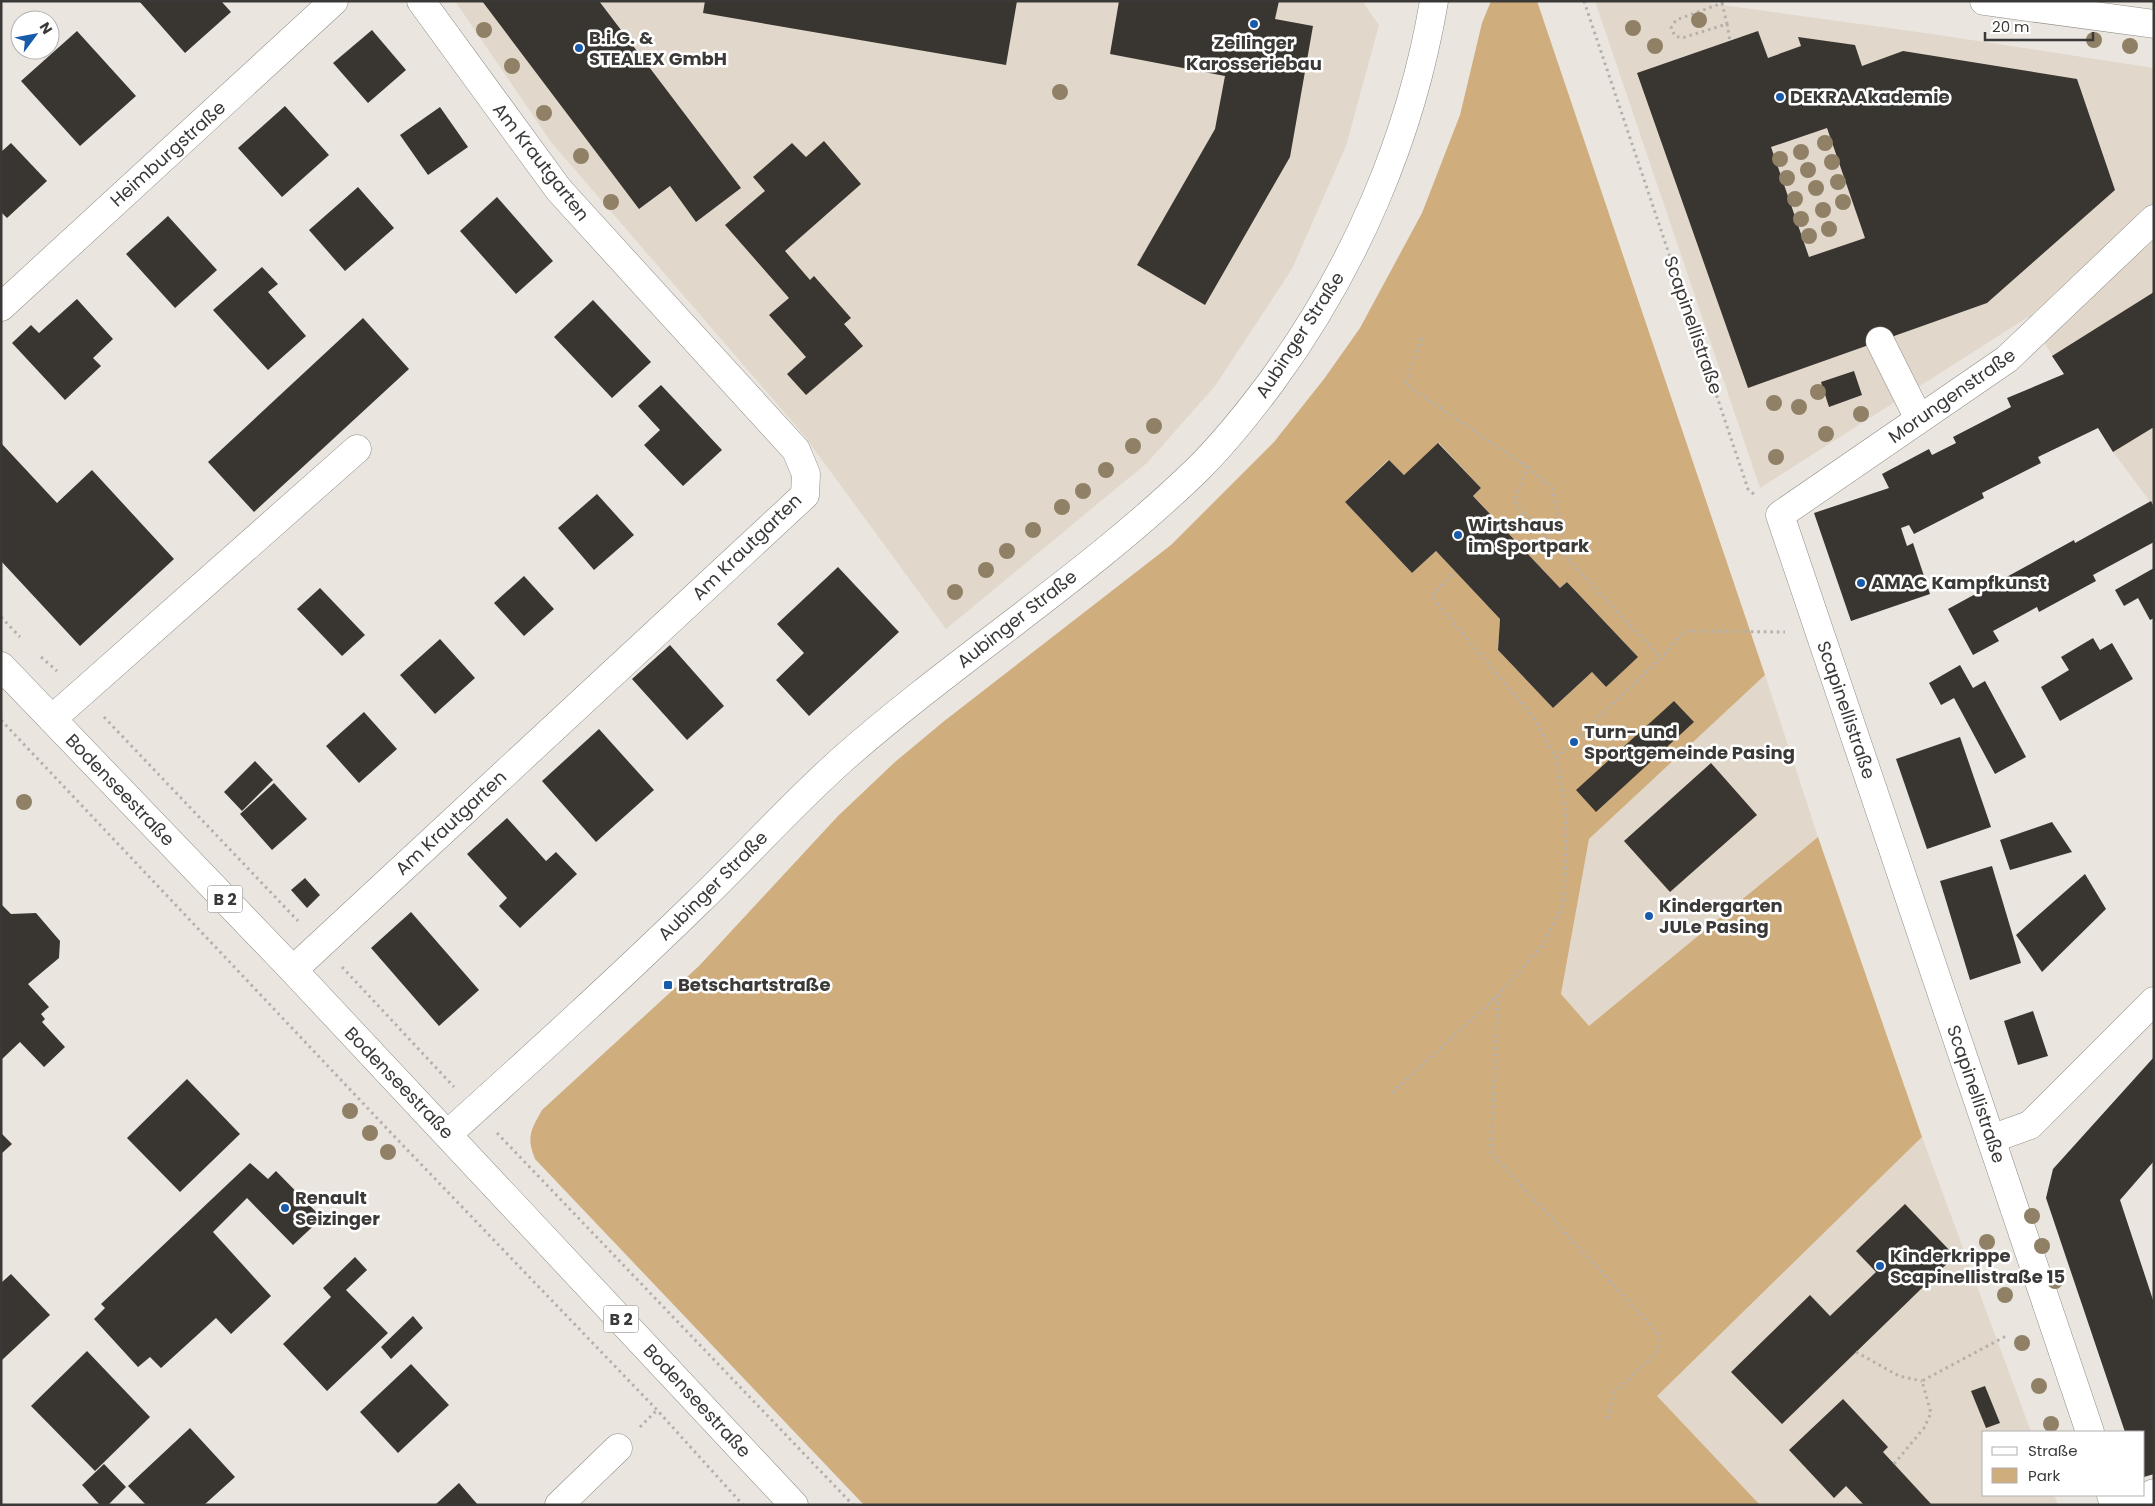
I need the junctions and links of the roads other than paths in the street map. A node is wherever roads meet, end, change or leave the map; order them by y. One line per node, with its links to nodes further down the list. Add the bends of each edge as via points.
1 (334, 1): 7 (street, Heimburgstraße)
2 (421, 1): 14 (street, Am Krautgarten, via 559,190 796,450 806,474 805,494)
3 (1434, 1): 16 (street, Aubinger Straße, via 1414,92 1381,190 1334,287 1293,352 1244,419 1200,468 1147,516 927,688 811,788 661,938)
4 (1984, 1): 5 (street)
5 (2154, 24)
6 (2154, 219): 9 (street, Morungenstraße, via 2007,360)
7 (1, 307)
8 (1880, 341): 9 (street)
9 (1919, 420): 11 (street, Morungenstraße)
10 (357, 449): 13 (street)
11 (1780, 515): 17 (street, Scapinellistraße)
12 (1, 666): 13 (street, Bodenseestraße / B 2)
13 (52, 719): 14 (street, Bodenseestraße / B 2)
14 (293, 970): 16 (street, Bodenseestraße / B 2)
15 (2154, 1001): 17 (street, via 2030,1125)
16 (448, 1134): 22 (street, Bodenseestraße / B 2)
17 (1991, 1140): 18 (street, Scapinellistraße)
18 (2090, 1431)
19 (618, 1448): 21 (street)
20 (2154, 1493): 23 (street)
21 (559, 1505)
22 (794, 1505)
23 (2130, 1505)

